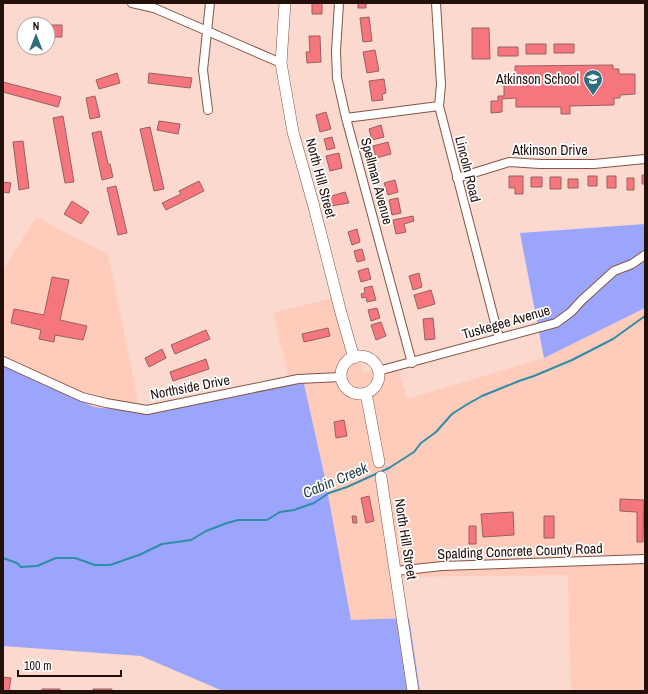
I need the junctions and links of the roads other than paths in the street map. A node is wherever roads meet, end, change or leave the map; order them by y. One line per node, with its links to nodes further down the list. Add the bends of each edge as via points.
1 (132, 3): 6 (street, via 154,8)
2 (210, 3): 6 (street)
3 (285, 3): 7 (street, North Hill Street)
4 (339, 3): 10 (street, Spellman Avenue, via 337,78)
5 (436, 3): 8 (street, Lincoln Road, via 441,85)
6 (207, 30): 7 (street); 9 (street, via 203,70)
7 (281, 63): 15 (street, North Hill Street, via 293,132)
8 (439, 106): 10 (street); 12 (street, Lincoln Road)
9 (208, 110)
10 (346, 118): 17 (street, Spellman Avenue)
11 (645, 159): 12 (street, Atkinson Drive, via 594,164 509,162)
12 (457, 178): 14 (street, Lincoln Road)
13 (645, 255): 14 (street, Tuskegee Avenue, via 632,264 614,271 571,312 556,322)
14 (499, 338): 17 (street, Tuskegee Avenue)
15 (354, 358): 18 (street, via 372,361); 19 (street, via 344,365)
16 (3, 361): 19 (street, Northside Drive, via 82,397 147,410 298,379)
17 (412, 363): 18 (street, Tuskegee Avenue)
18 (378, 371): 20 (street, via 378,382)
19 (341, 377): 20 (street, via 349,391)
20 (366, 393): 21 (street, North Hill Street)
21 (379, 462): 22 (street, North Hill Street)
22 (381, 477): 24 (street, North Hill Street)
23 (645, 560): 24 (street, Spalding Concrete County Road, via 442,566)
24 (396, 572): 25 (street, North Hill Street)
25 (413, 691)

